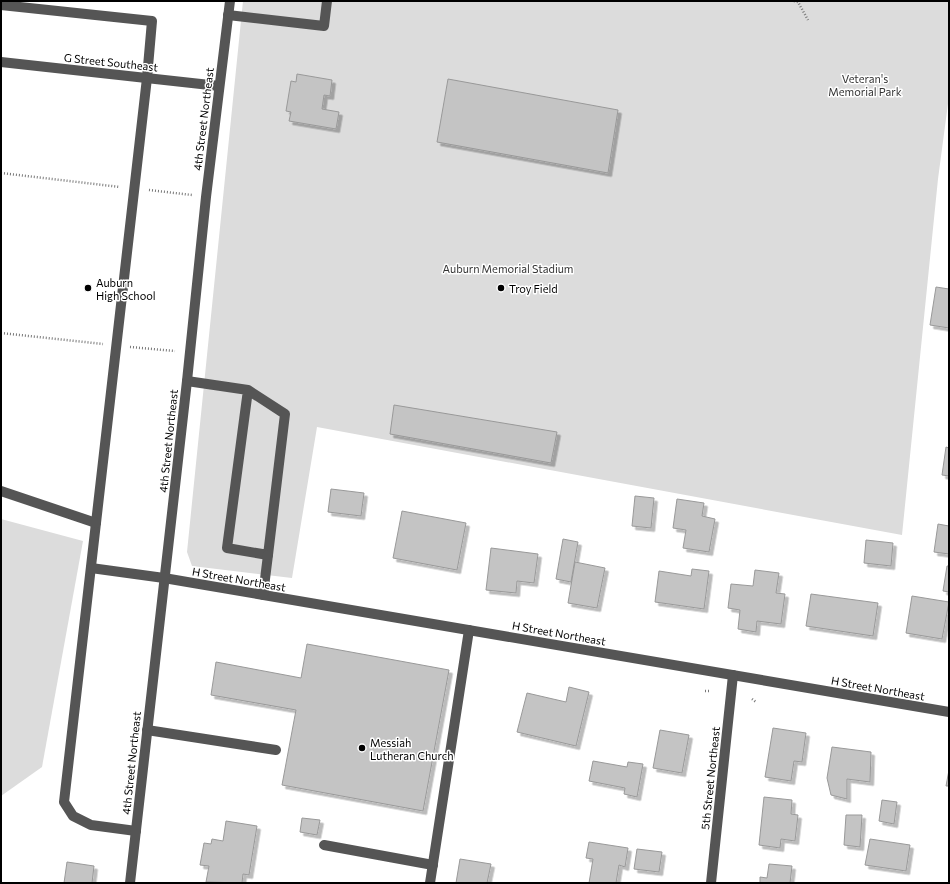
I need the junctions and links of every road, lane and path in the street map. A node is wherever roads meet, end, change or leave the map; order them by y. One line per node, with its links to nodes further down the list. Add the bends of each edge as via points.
1 (230, 1): 5 (street, 4th Street Northeast)
2 (327, 1): 5 (street, via 324,26)
3 (794, 1): 6 (path, via 798,2)
4 (1, 4): 8 (street, via 152,21)
5 (228, 15): 9 (street, 4th Street Northeast)
6 (808, 20)
7 (1, 62): 8 (street, G Street Southeast)
8 (147, 78): 9 (street, G Street Southeast); 11 (street)
9 (219, 86): 12 (street, 4th Street Northeast)
10 (1, 173): 11 (path)
11 (134, 189): 12 (path); 14 (street)
12 (206, 197): 15 (street, 4th Street Northeast)
13 (1, 333): 14 (path)
14 (116, 345): 15 (path); 19 (street)
15 (189, 353): 16 (street, 4th Street Northeast)
16 (187, 381): 17 (street); 22 (street, 4th Street Northeast)
17 (248, 390): 20 (street, via 285,414); 20 (street, via 227,548)
18 (1, 491): 19 (street)
19 (96, 523): 21 (street)
20 (268, 555): 23 (street)
21 (91, 568): 22 (street, H Street Northeast); 33 (street, via 64,802 73,816 90,825)
22 (164, 578): 23 (street, H Street Northeast); 31 (street, 4th Street Northeast)
23 (263, 595): 24 (street, H Street Northeast)
24 (469, 630): 25 (street, H Street Northeast); 35 (street)
25 (733, 675): 30 (street, H Street Northeast); 38 (street, 5th Street Northeast)
26 (705, 691): 27 (path)
27 (709, 691)
28 (752, 698): 29 (path)
29 (756, 702)
30 (949, 712)
31 (147, 730): 32 (street); 33 (street, 4th Street Northeast)
32 (276, 750)
33 (136, 831): 36 (street, 4th Street Northeast)
34 (324, 845): 35 (street)
35 (433, 864): 37 (street)
36 (130, 883)
37 (430, 883)
38 (711, 883)

